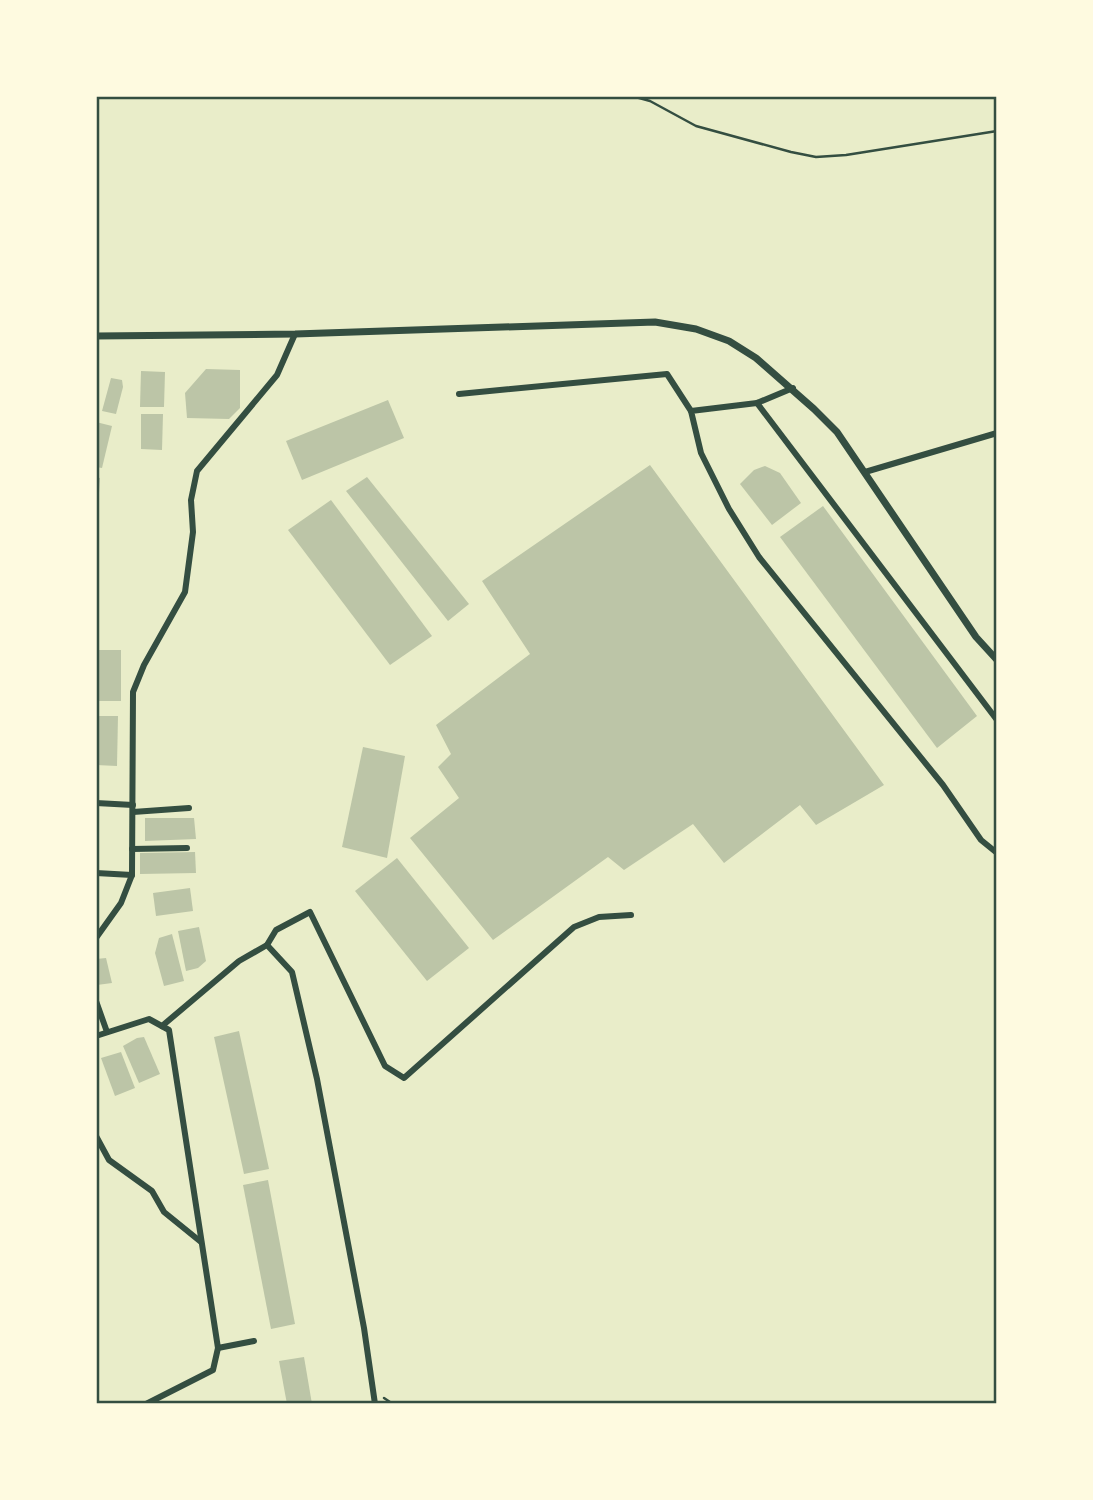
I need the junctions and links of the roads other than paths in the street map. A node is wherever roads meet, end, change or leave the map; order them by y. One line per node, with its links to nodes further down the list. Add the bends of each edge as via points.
1 (632, 96): 2 (lane, via 696,126 816,157)
2 (997, 131)
3 (295, 334): 4 (street); 5 (street, via 656,321 729,341); 14 (street, via 277,374 198,471 191,500 193,532 185,592 133,692)
4 (96, 336)
5 (793, 388): 7 (street); 10 (street, via 836,432)
6 (459, 394): 8 (street, via 667,374)
7 (757, 403): 8 (street); 12 (street)
8 (691, 411): 18 (street, via 701,453 759,557 943,785 981,839)
9 (997, 433): 10 (street)
10 (865, 472): 11 (street, via 976,637)
11 (997, 660)
12 (997, 720)
13 (96, 803): 14 (street)
14 (133, 808): 15 (street); 17 (street)
15 (189, 808)
16 (187, 848): 17 (street)
17 (132, 849): 20 (street)
18 (997, 853)
19 (96, 873): 20 (street)
20 (132, 874): 22 (street, via 121,902)
21 (631, 915): 23 (street, via 599,916 574,927 404,1078 385,1066 310,912 276,930)
22 (96, 938)
23 (267, 945): 25 (street, via 239,961); 33 (street, via 292,972 317,1079)
24 (96, 1001): 26 (street)
25 (162, 1026): 26 (street, via 149,1019); 29 (street, via 169,1030)
26 (107, 1032): 27 (street)
27 (96, 1036)
28 (96, 1136): 29 (street, via 109,1160 152,1191 164,1212)
29 (201, 1242): 31 (street)
30 (254, 1341): 31 (street)
31 (218, 1348): 32 (street, via 213,1370)
32 (146, 1404)
33 (375, 1404)

